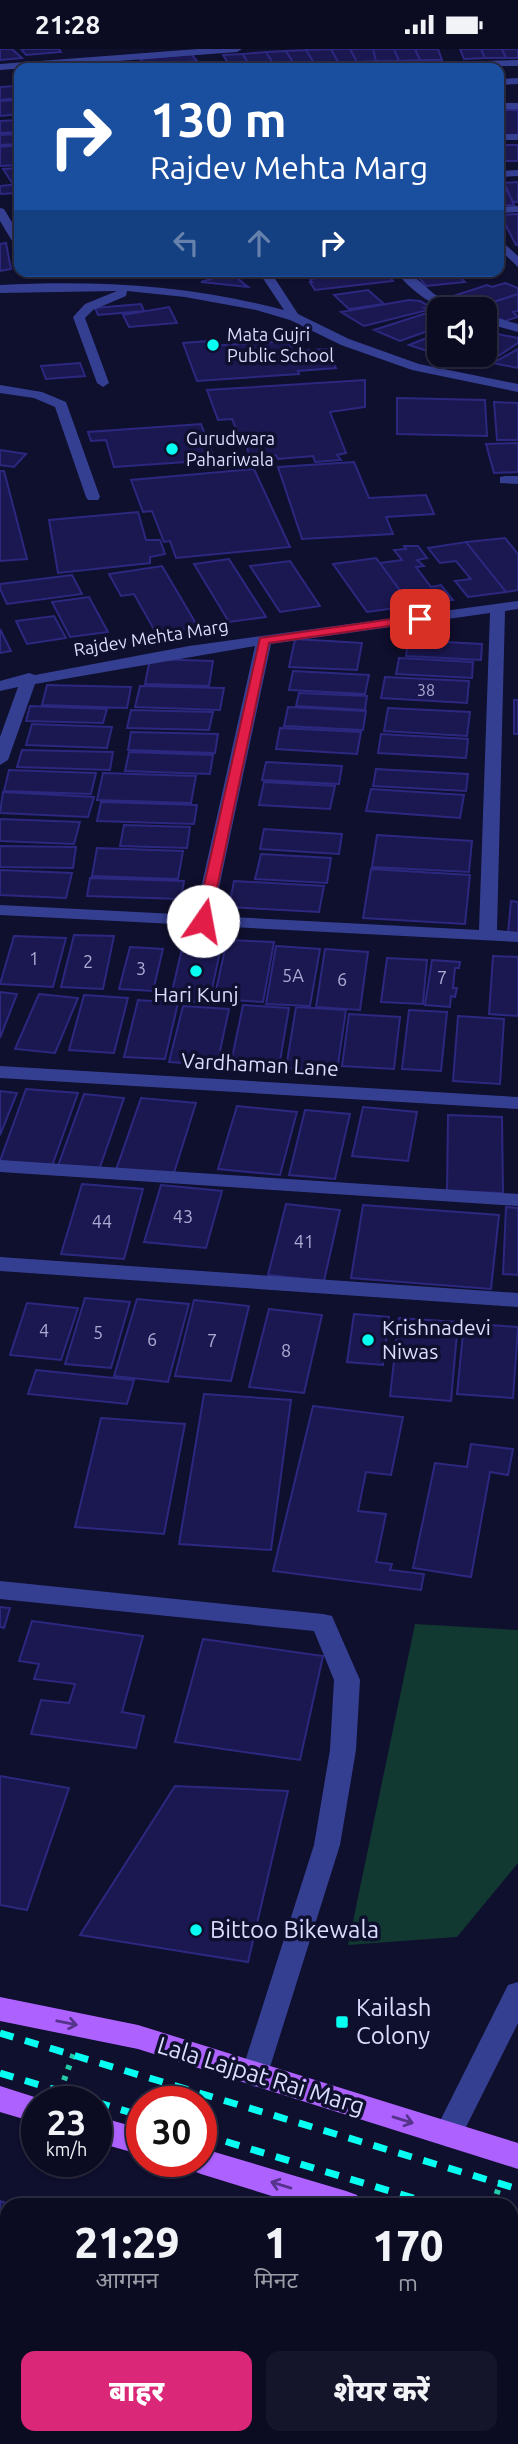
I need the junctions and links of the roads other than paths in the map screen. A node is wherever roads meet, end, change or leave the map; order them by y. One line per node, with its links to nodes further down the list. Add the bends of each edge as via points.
1 (237, 49): 2 (street, via 207,56)
2 (118, 53): 3 (street)
3 (34, 63)
4 (0, 212): 5 (street)
5 (14, 236)
6 (508, 247): 7 (street)
7 (518, 263)
8 (39, 277): 11 (street)
9 (268, 277): 15 (street)
10 (408, 277): 14 (street)
11 (44, 286): 12 (street); 13 (street)
12 (0, 289)
13 (134, 289): 15 (street, via 208,295); 18 (street, via 97,303 79,317)
14 (430, 297)
15 (294, 317): 19 (street, via 345,342 416,367)
16 (497, 322): 17 (street)
17 (518, 328)
18 (103, 383)
19 (518, 388)
20 (0, 389): 21 (street, via 37,395 61,405)
21 (93, 498)
22 (518, 605): 23 (street, Rajdev Mehta Marg)
23 (498, 608): 24 (street, Rajdev Mehta Marg); 30 (street)
24 (264, 641): 25 (street, Rajdev Mehta Marg); 29 (street)
25 (29, 678): 26 (street, Rajdev Mehta Marg); 27 (street)
26 (0, 686)
27 (0, 760)
28 (0, 910): 29 (street)
29 (203, 921): 30 (street)
30 (488, 936): 31 (street)
31 (518, 937)
32 (0, 1072): 33 (street, Vardhaman Lane)
33 (518, 1103)
34 (0, 1166): 35 (street)
35 (518, 1200)
36 (0, 1264): 37 (street)
37 (518, 1300)
38 (0, 1590): 41 (street, via 323,1623 347,1680 343,1750 327,1845)
39 (518, 1994): 44 (street)
40 (0, 2009): 41 (main road, Lala Lajpat Rai Marg, one-way to 41, via 138,2037)
41 (255, 2074): 44 (main road, Lala Lajpat Rai Marg, one-way to 44)
42 (0, 2099): 43 (main road)
43 (21, 2105)
44 (448, 2134): 45 (main road, Lala Lajpat Rai Marg)
45 (518, 2156)
46 (217, 2166): 47 (main road, one-way to 46)
47 (323, 2198)

